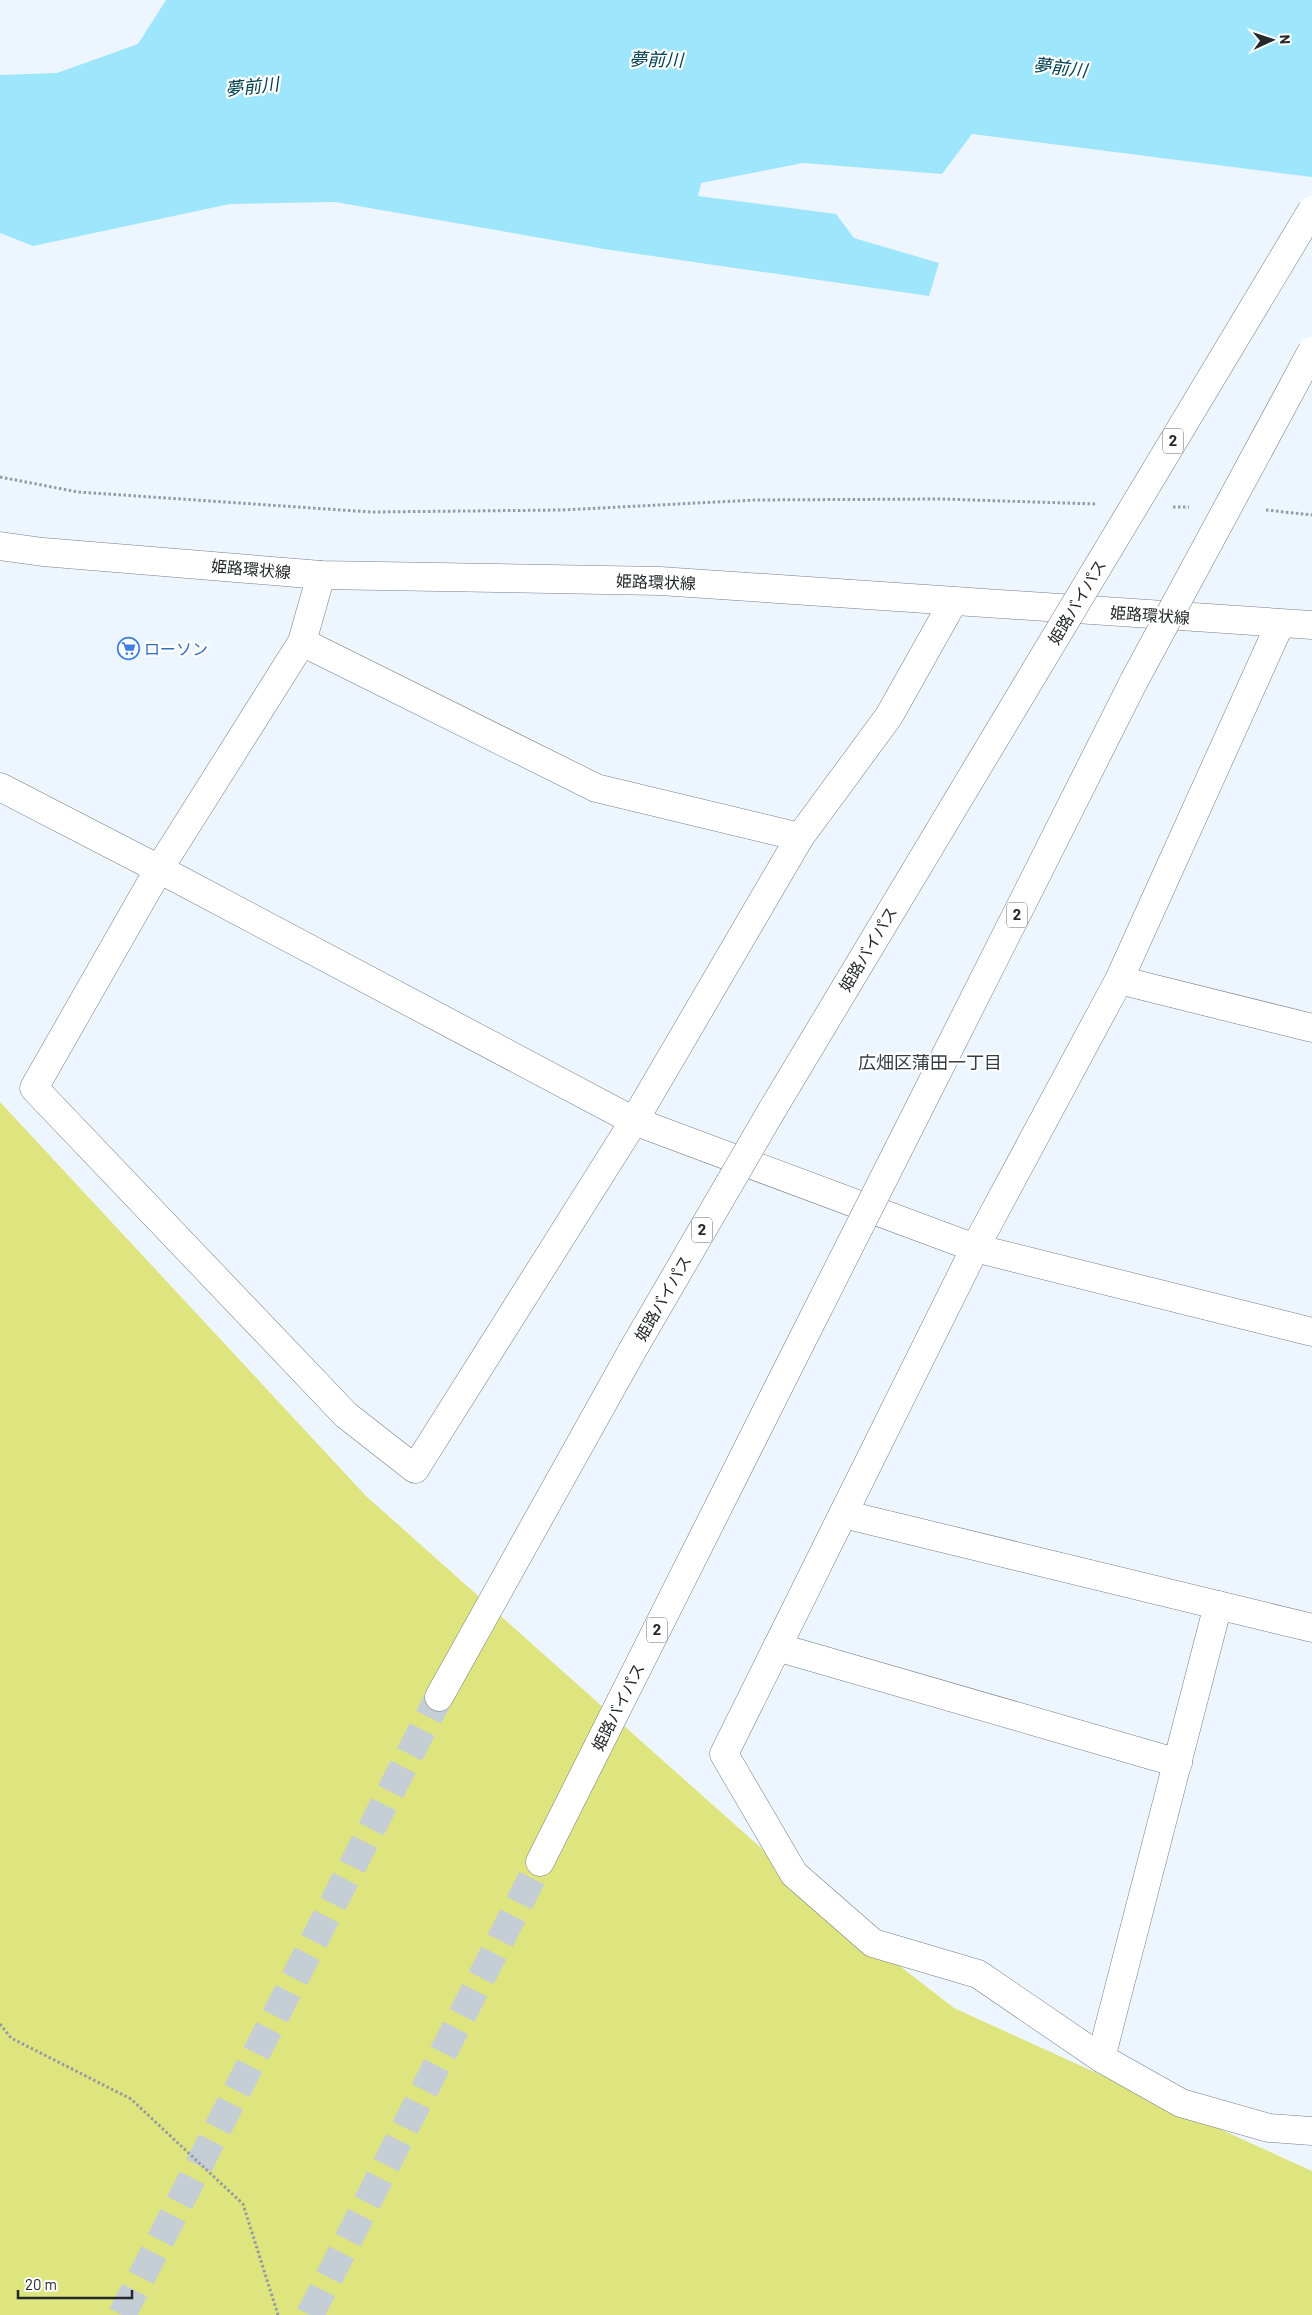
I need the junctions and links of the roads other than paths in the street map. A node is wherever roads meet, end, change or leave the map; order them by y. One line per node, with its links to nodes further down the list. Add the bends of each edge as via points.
1 (1312, 210): 21 (main road, 姫路バイパス / 2, bridge, via 772,1110 632,1351)
2 (1312, 351): 23 (main road, 姫路バイパス / 2, bridge, via 1134,681)
3 (0, 546): 4 (main road, 姫路環状線)
4 (320, 575): 5 (main road, 姫路環状線, via 660,581); 8 (main road)
5 (953, 602): 6 (main road, 姫路環状線); 10 (main road, via 889,716)
6 (1280, 624): 7 (main road, 姫路環状線); 12 (main road)
7 (1312, 625)
8 (302, 642): 10 (main road, via 596,788); 11 (main road)
9 (0, 787): 11 (main road)
10 (800, 837): 14 (main road)
11 (159, 868): 14 (main road); 14 (main road, via 34,1088 346,1415 416,1469)
12 (1119, 980): 13 (main road); 15 (main road)
13 (1312, 1028)
14 (634, 1122): 15 (main road)
15 (975, 1248): 16 (main road); 17 (main road)
16 (1312, 1332)
17 (843, 1514): 18 (main road); 20 (main road)
18 (1218, 1605): 19 (main road); 22 (main road)
19 (1312, 1628)
20 (777, 1647): 22 (main road); 24 (main road, via 724,1754 794,1874 873,1943 978,1974)
21 (439, 1697)
22 (1178, 1763): 24 (main road)
23 (540, 1862)
24 (1101, 2058): 25 (main road, via 1181,2102 1269,2128)
25 (1312, 2131)

